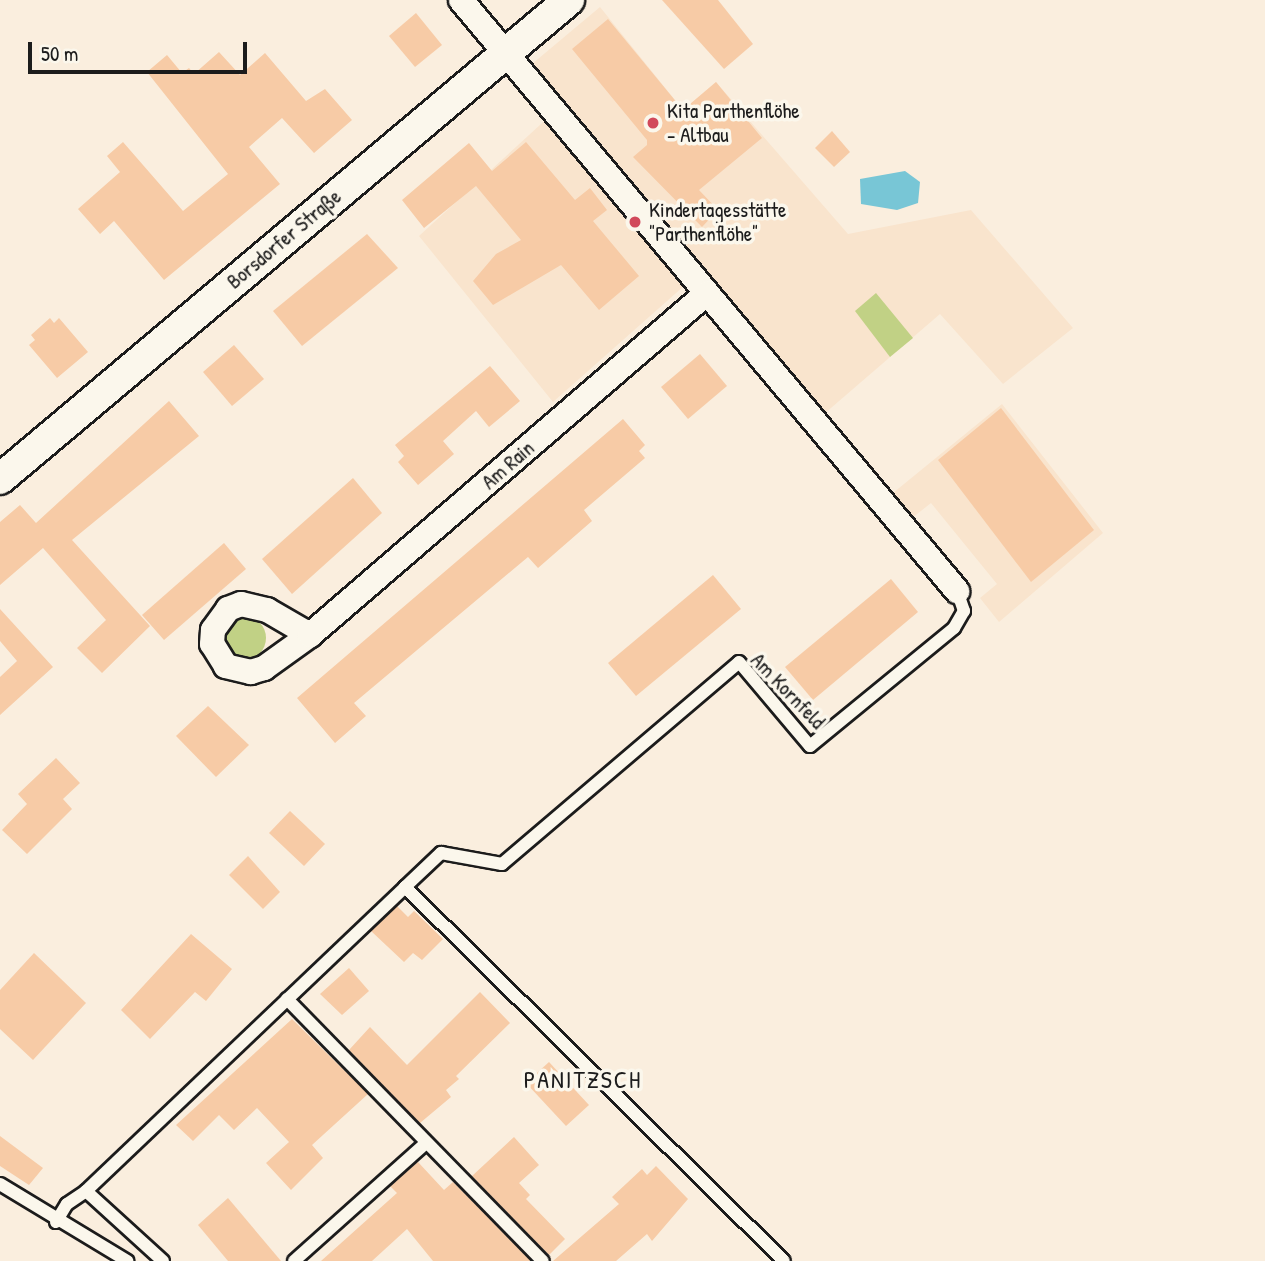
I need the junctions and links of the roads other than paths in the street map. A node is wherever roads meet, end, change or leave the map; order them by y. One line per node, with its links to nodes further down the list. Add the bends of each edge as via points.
1 (461, 0): 3 (street)
2 (569, 0): 3 (street, Borsdorfer Straße)
3 (505, 52): 4 (street); 5 (street, Borsdorfer Straße)
4 (707, 293): 6 (street); 7 (street, Am Rain)
5 (0, 479)
6 (957, 591): 8 (lane, Am Kornfeld, via 964,611 954,628 810,746 739,662 502,864 441,853)
7 (310, 635)
8 (405, 887): 9 (lane); 18 (lane)
9 (287, 999): 10 (lane); 12 (lane)
10 (426, 1143): 16 (lane); 17 (lane)
11 (0, 1184): 13 (lane)
12 (86, 1191): 13 (lane, via 67,1203); 15 (lane)
13 (56, 1222): 14 (lane)
14 (127, 1261)
15 (163, 1261)
16 (294, 1261)
17 (543, 1261)
18 (784, 1261)

